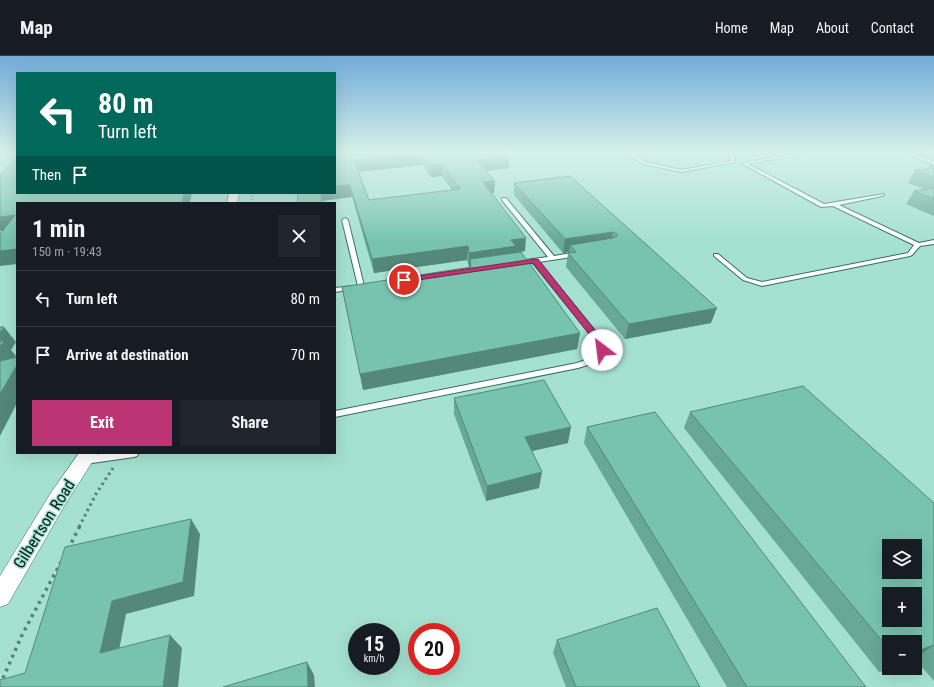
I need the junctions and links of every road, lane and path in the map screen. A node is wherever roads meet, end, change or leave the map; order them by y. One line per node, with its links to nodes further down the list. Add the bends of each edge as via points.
1 (780, 182): 4 (lane, via 823,206)
2 (882, 195): 4 (lane)
3 (504, 199): 10 (lane)
4 (834, 204): 7 (lane)
5 (345, 220): 13 (lane, via 364,286)
6 (934, 242): 7 (lane)
7 (918, 245): 9 (lane, via 910,254 762,284 745,279)
8 (588, 252): 10 (lane)
9 (716, 255)
10 (552, 258): 11 (lane)
11 (535, 261): 12 (lane); 14 (lane, via 597,338 602,350 597,359)
12 (512, 264)
13 (336, 290)
14 (336, 414)
15 (128, 454): 16 (lane)
16 (121, 455): 17 (lane); 18 (path, via 96,494)
17 (87, 457): 20 (street, Gilbertson Road, via 59,497)
18 (67, 551)
19 (63, 558): 21 (path, via 22,635)
20 (0, 596)
21 (0, 685)

